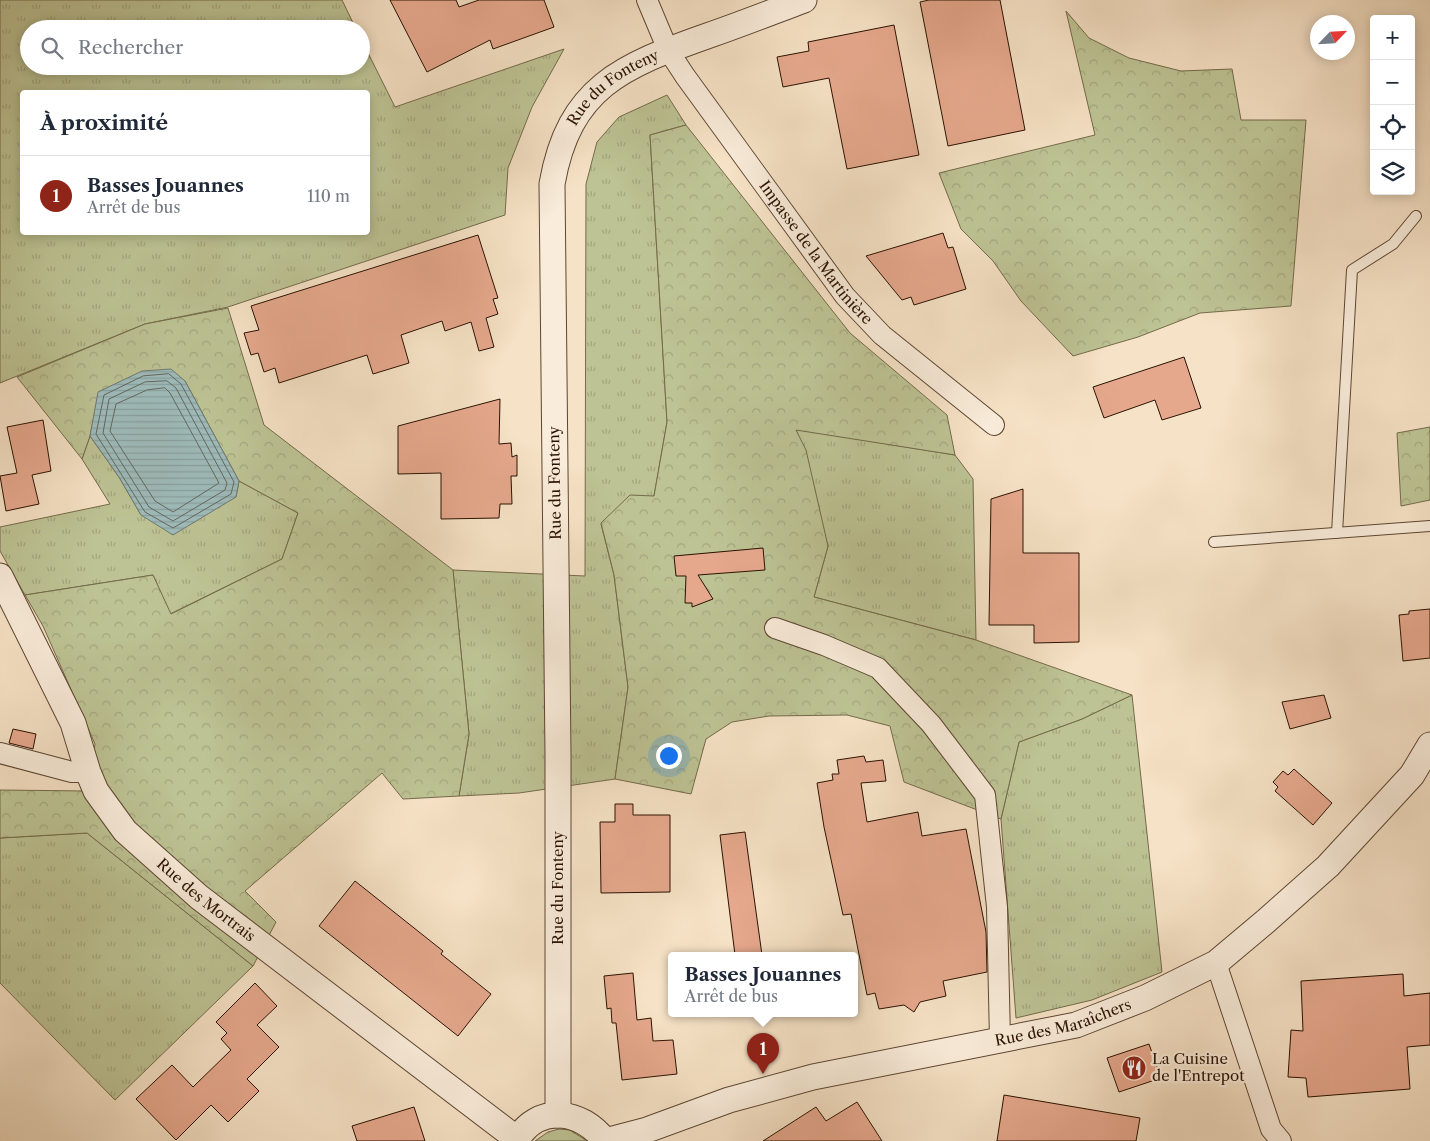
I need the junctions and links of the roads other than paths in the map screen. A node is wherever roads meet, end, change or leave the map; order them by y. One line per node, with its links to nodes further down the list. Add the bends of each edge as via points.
1 (647, 0): 3 (street, Impasse de la Martinière)
2 (804, 0): 3 (street, Rue du Fonteny)
3 (668, 50): 5 (street, Impasse de la Martinière, via 845,296 882,335); 16 (street, Rue du Fonteny, via 619,73 595,91 571,121 557,155 552,184)
4 (1416, 216): 7 (lane, via 1393,244 1352,270)
5 (994, 425)
6 (1430, 526): 7 (lane)
7 (1337, 533): 8 (lane)
8 (1214, 542)
9 (0, 576): 13 (street, Rue des Mortrais, via 73,723)
10 (776, 628): 15 (street, via 878,668 931,724 985,795 997,907)
11 (1430, 745): 14 (street, Rue des Maraîchers, via 1412,775 1328,866)
12 (0, 753): 13 (street, via 72,772)
13 (88, 772): 17 (street, Rue des Mortrais, via 108,810 125,831 199,897)
14 (1216, 963): 15 (street, Rue des Maraîchers, via 1145,998 1076,1025); 19 (street, via 1271,1129)
15 (1000, 1040): 18 (street, Rue des Maraîchers, via 813,1077 729,1100 647,1130)
16 (558, 1115): 17 (street, via 535,1122); 18 (street, via 585,1121)
17 (517, 1140)
18 (605, 1141)
19 (1281, 1141)

